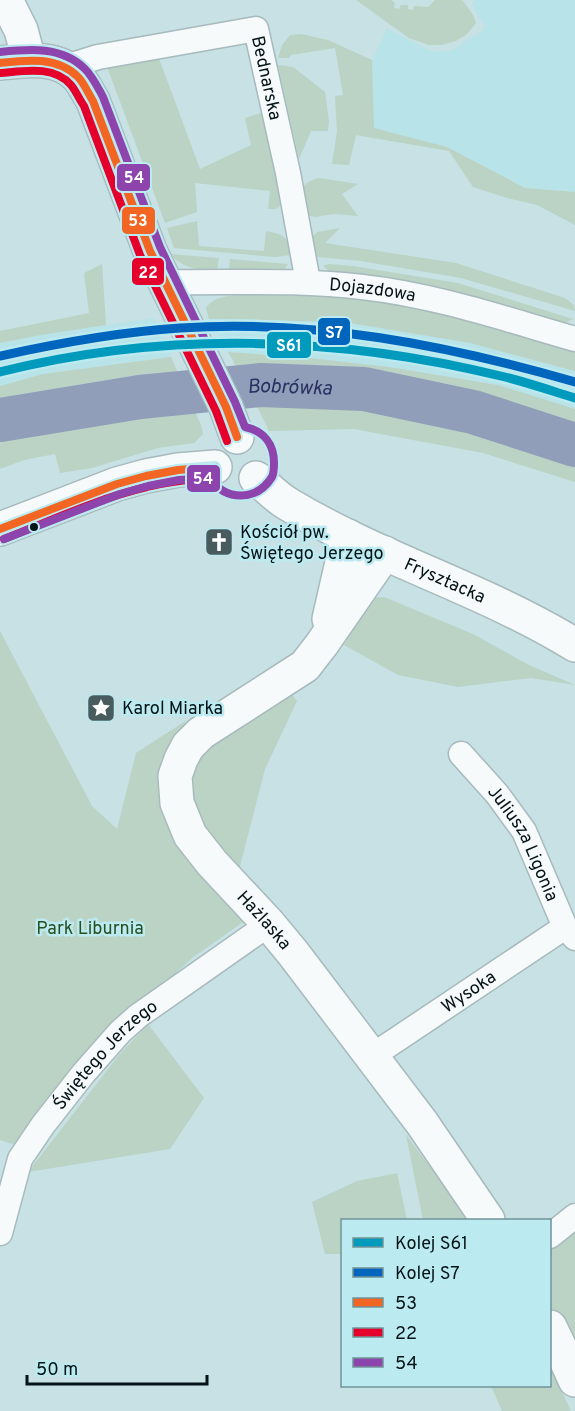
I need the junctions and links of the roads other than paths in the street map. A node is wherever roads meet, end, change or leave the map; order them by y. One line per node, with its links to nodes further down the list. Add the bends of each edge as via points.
1 (6, 0): 2 (street, via 21,30)
2 (11, 56): 3 (street)
3 (66, 67): 4 (street, via 85,86 93,101); 5 (street, Bednarska, via 99,57 256,29)
4 (165, 282): 5 (street, Dojazdowa); 7 (street)
5 (308, 282): 6 (street, Dojazdowa, via 440,300)
6 (575, 339)
7 (237, 437): 8 (street, via 223,444); 9 (street, via 253,440 260,446 263,471)
8 (215, 467): 9 (street, via 228,483 247,484); 10 (street, via 178,470 117,484)
9 (256, 478): 11 (street, Frysztacka, via 286,502)
10 (0, 529)
11 (348, 536): 12 (street, Frysztacka); 13 (street, Hażlaska)
12 (385, 553): 13 (street, Hażlaska); 14 (street, Frysztacka, via 471,591)
13 (322, 645): 16 (street, Hażlaska, via 305,666 201,733 188,746 175,776 177,803 190,835)
14 (575, 645)
15 (461, 754): 17 (street, Juliusza Ligonia, via 524,831)
16 (269, 924): 18 (street, Hażlaska); 21 (street, Świętego Jerzego, via 138,1016 83,1074 20,1159)
17 (570, 932): 18 (street, Wysoka)
18 (372, 1056): 20 (street, Hażlaska)
19 (575, 1216): 22 (street)
20 (487, 1219)
21 (0, 1233)
22 (551, 1234)
23 (551, 1331): 24 (street)
24 (575, 1380)

